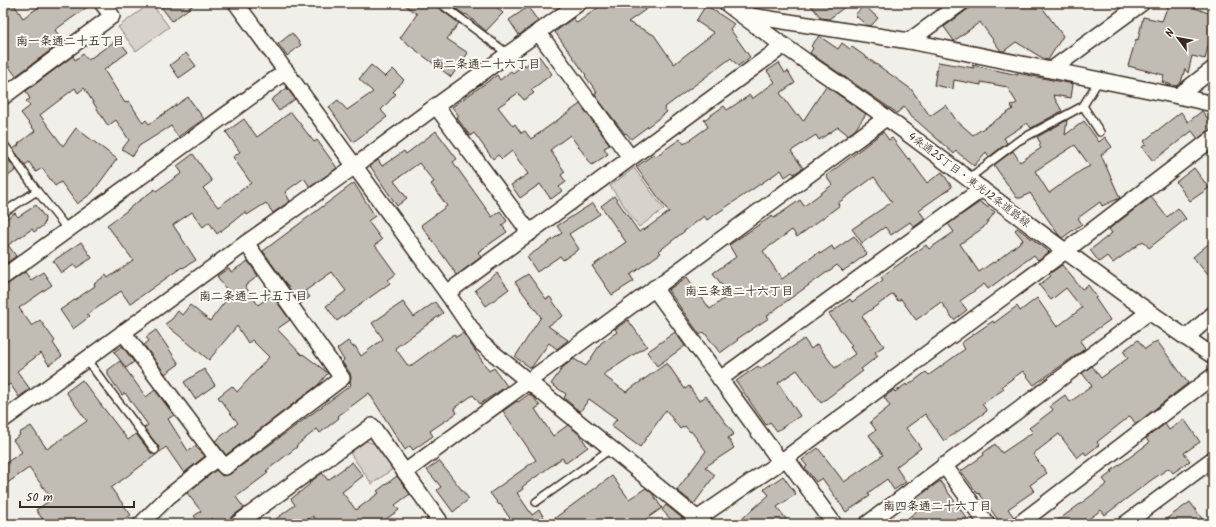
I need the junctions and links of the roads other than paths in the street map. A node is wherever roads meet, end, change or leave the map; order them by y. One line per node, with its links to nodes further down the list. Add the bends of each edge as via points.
1 (102, 3): 19 (street, via 112,16)
2 (236, 3): 16 (street)
3 (440, 3): 13 (lane)
4 (579, 3): 10 (street)
5 (726, 3): 9 (street, 4条通25丁目・東光12条道路線)
6 (754, 3): 9 (lane)
7 (961, 3): 11 (street)
8 (1142, 3): 15 (street)
9 (741, 15): 11 (street); 12 (street, 4条通25丁目・東光12条道路線)
10 (538, 32): 13 (street); 27 (street)
11 (909, 41): 15 (street)
12 (783, 46): 23 (street, 4条通25丁目・東光12条道路線); 27 (street)
13 (508, 54): 21 (street)
14 (1213, 69): 18 (street)
15 (1051, 70): 17 (street)
16 (286, 71): 28 (street); 33 (street)
17 (1099, 80): 18 (street); 22 (lane)
18 (1178, 96): 20 (street)
19 (3, 97)
20 (1213, 104)
21 (436, 106): 28 (street); 34 (street)
22 (1083, 106): 24 (lane); 29 (lane, via 1018,141)
23 (886, 118): 29 (street, 4条通25丁目・東光12条道路線); 38 (street)
24 (1100, 132)
25 (1213, 138): 36 (street)
26 (3, 143): 31 (lane)
27 (630, 157): 34 (street)
28 (355, 166): 35 (street); 39 (street)
29 (968, 179): 30 (street, 4条通25丁目・東光12条道路線)
30 (982, 189): 36 (street, 4条通25丁目・東光12条道路線); 47 (street)
31 (38, 190): 32 (lane); 33 (lane)
32 (4, 212)
33 (68, 230): 37 (street)
34 (530, 233): 39 (street)
35 (246, 242): 42 (street); 52 (street, via 342,378 225,467)
36 (1064, 252): 40 (street, 4条通25丁目・東光12条道路線); 54 (street)
37 (3, 277)
38 (654, 288): 47 (street); 48 (street)
39 (447, 293): 48 (street, via 481,343)
40 (1149, 312): 43 (street, 4条通25丁目・東光12条道路線); 55 (street)
41 (1213, 314): 43 (street)
42 (123, 332): 45 (street); 52 (street)
43 (1186, 338): 44 (street, 4条通25丁目・東光12条道路線)
44 (1213, 356)
45 (86, 359): 49 (street); 51 (lane)
46 (1213, 376): 65 (street)
47 (720, 379): 54 (street)
48 (528, 380): 50 (street); 56 (street)
49 (3, 420)
50 (612, 448): 57 (lane); 58 (street)
51 (155, 450)
52 (217, 458): 59 (street, via 168,497)
53 (1213, 459): 66 (street)
54 (783, 460): 58 (street); 62 (street)
55 (944, 465): 63 (street); 64 (street)
56 (406, 472): 60 (street, via 372,426); 61 (street, via 439,520)
57 (536, 502)
58 (697, 522)
59 (141, 524)
60 (237, 524)
61 (434, 524)
62 (834, 524)
63 (867, 524)
64 (988, 524)
65 (1020, 524)
66 (1126, 524)

